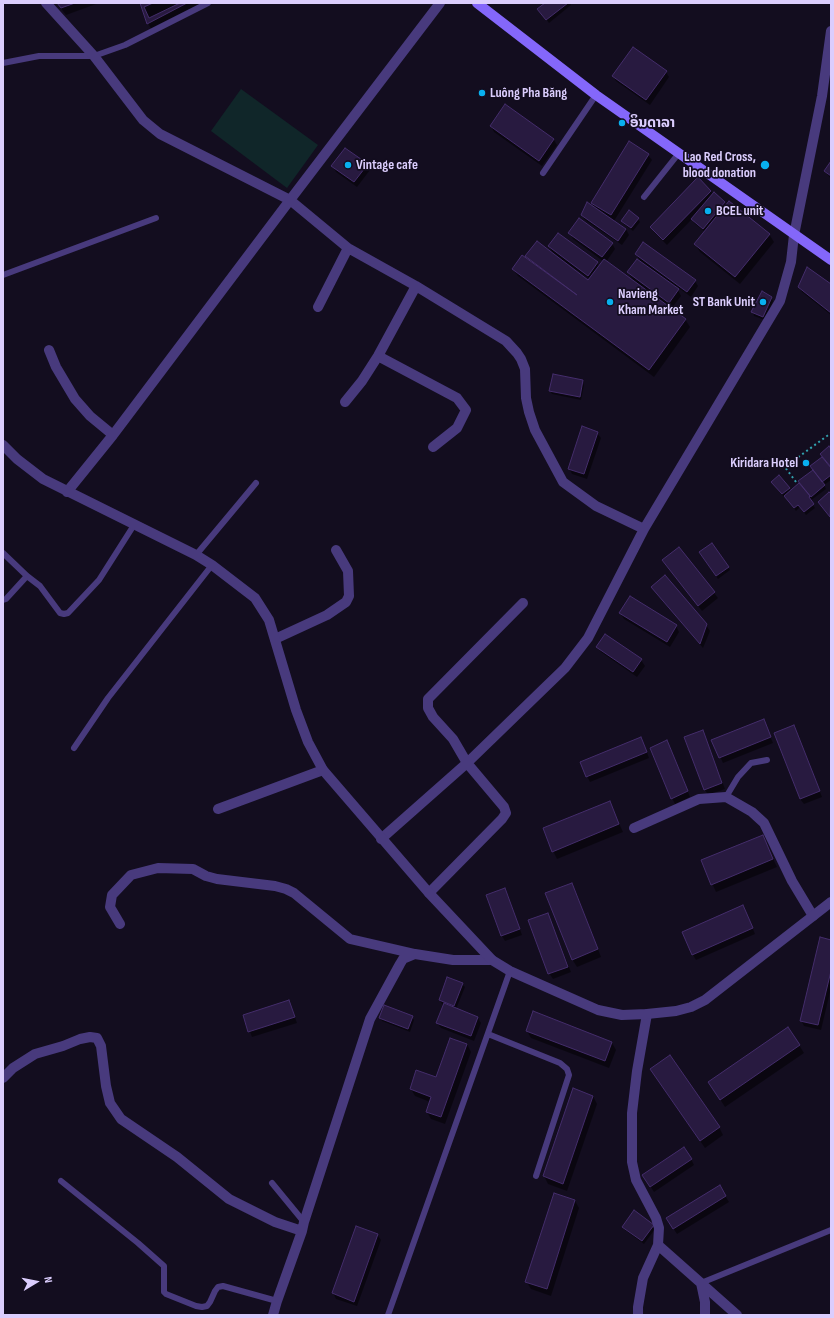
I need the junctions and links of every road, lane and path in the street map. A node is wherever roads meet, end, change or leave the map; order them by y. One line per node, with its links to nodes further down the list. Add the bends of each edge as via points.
1 (46, 3): 6 (street)
2 (208, 3): 6 (lane, via 125,45)
3 (440, 3): 12 (street)
4 (477, 3): 8 (main road)
5 (831, 31): 14 (street, via 822,96)
6 (94, 56): 7 (lane, via 39,56); 12 (street, via 143,120 160,134)
7 (3, 62)
8 (596, 95): 9 (main road); 10 (lane)
9 (679, 153): 11 (lane); 14 (main road)
10 (543, 173)
11 (644, 198)
12 (290, 200): 15 (street); 24 (street)
13 (156, 218): 17 (lane)
14 (794, 235): 16 (main road); 31 (street, via 792,262 780,301)
15 (348, 248): 18 (street); 19 (street)
16 (831, 260)
17 (3, 275)
18 (416, 286): 21 (street); 31 (street, via 506,341 513,348 524,369 529,412 563,482 596,506)
19 (318, 307)
20 (49, 350): 24 (street, via 75,399 90,416)
21 (378, 356): 22 (street); 26 (street, via 457,398 466,410 457,428)
22 (345, 402)
23 (831, 433): 27 (path, via 785,467)
24 (113, 435): 29 (street)
25 (3, 445): 29 (street, via 17,460)
26 (433, 447)
27 (796, 482)
28 (256, 483): 34 (lane)
29 (67, 492): 30 (street)
30 (134, 525): 34 (street); 36 (lane, via 99,580 68,613 60,614 40,586)
31 (644, 529): 42 (street, via 588,638 566,668)
32 (336, 550): 39 (street, via 348,571 350,596 346,602 327,615)
33 (3, 553): 36 (lane)
34 (196, 555): 35 (street)
35 (212, 565): 39 (street, via 255,598 269,620); 40 (lane, via 108,698)
36 (27, 576): 37 (lane)
37 (3, 600)
38 (523, 603): 42 (street, via 428,699 432,717 453,739)
39 (275, 639): 43 (street, via 308,742)
40 (74, 748)
41 (767, 760): 44 (lane, via 751,763 738,777)
42 (467, 763): 47 (street); 48 (street, via 504,807 506,813)
43 (323, 770): 45 (street); 47 (street)
44 (726, 797): 46 (street, via 698,799); 50 (street, via 752,812 764,823 792,881)
45 (218, 809)
46 (634, 828)
47 (381, 839): 48 (street)
48 (429, 893): 53 (street)
49 (831, 902): 50 (street)
50 (814, 916): 55 (street, via 705,1000 676,1011)
51 (120, 924): 52 (street, via 110,907 112,895 131,875 158,868 194,870 217,879 286,889 350,939)
52 (415, 954): 53 (street, via 453,960); 61 (street, via 403,959 370,1019)
53 (492, 960): 54 (street)
54 (510, 971): 55 (street, via 598,1010 622,1014); 56 (lane)
55 (647, 1014): 63 (street, via 632,1113 632,1162 636,1180 656,1218 659,1228)
56 (488, 1034): 58 (lane, via 560,1063 567,1069 569,1076); 67 (lane)
57 (3, 1078): 61 (street, via 35,1054 80,1039 97,1038 101,1046 110,1103 121,1119 177,1157 229,1199 274,1222)
58 (536, 1176)
59 (61, 1181): 65 (lane, via 164,1266 166,1294 202,1307 207,1306 218,1287 223,1286)
60 (272, 1184): 61 (lane)
61 (303, 1227): 65 (street)
62 (831, 1230): 64 (lane)
63 (658, 1245): 64 (street); 68 (street, via 643,1278)
64 (702, 1283): 69 (street); 70 (street)
65 (277, 1301): 66 (street)
66 (273, 1315)
67 (388, 1315)
68 (638, 1315)
69 (705, 1315)
70 (737, 1315)

